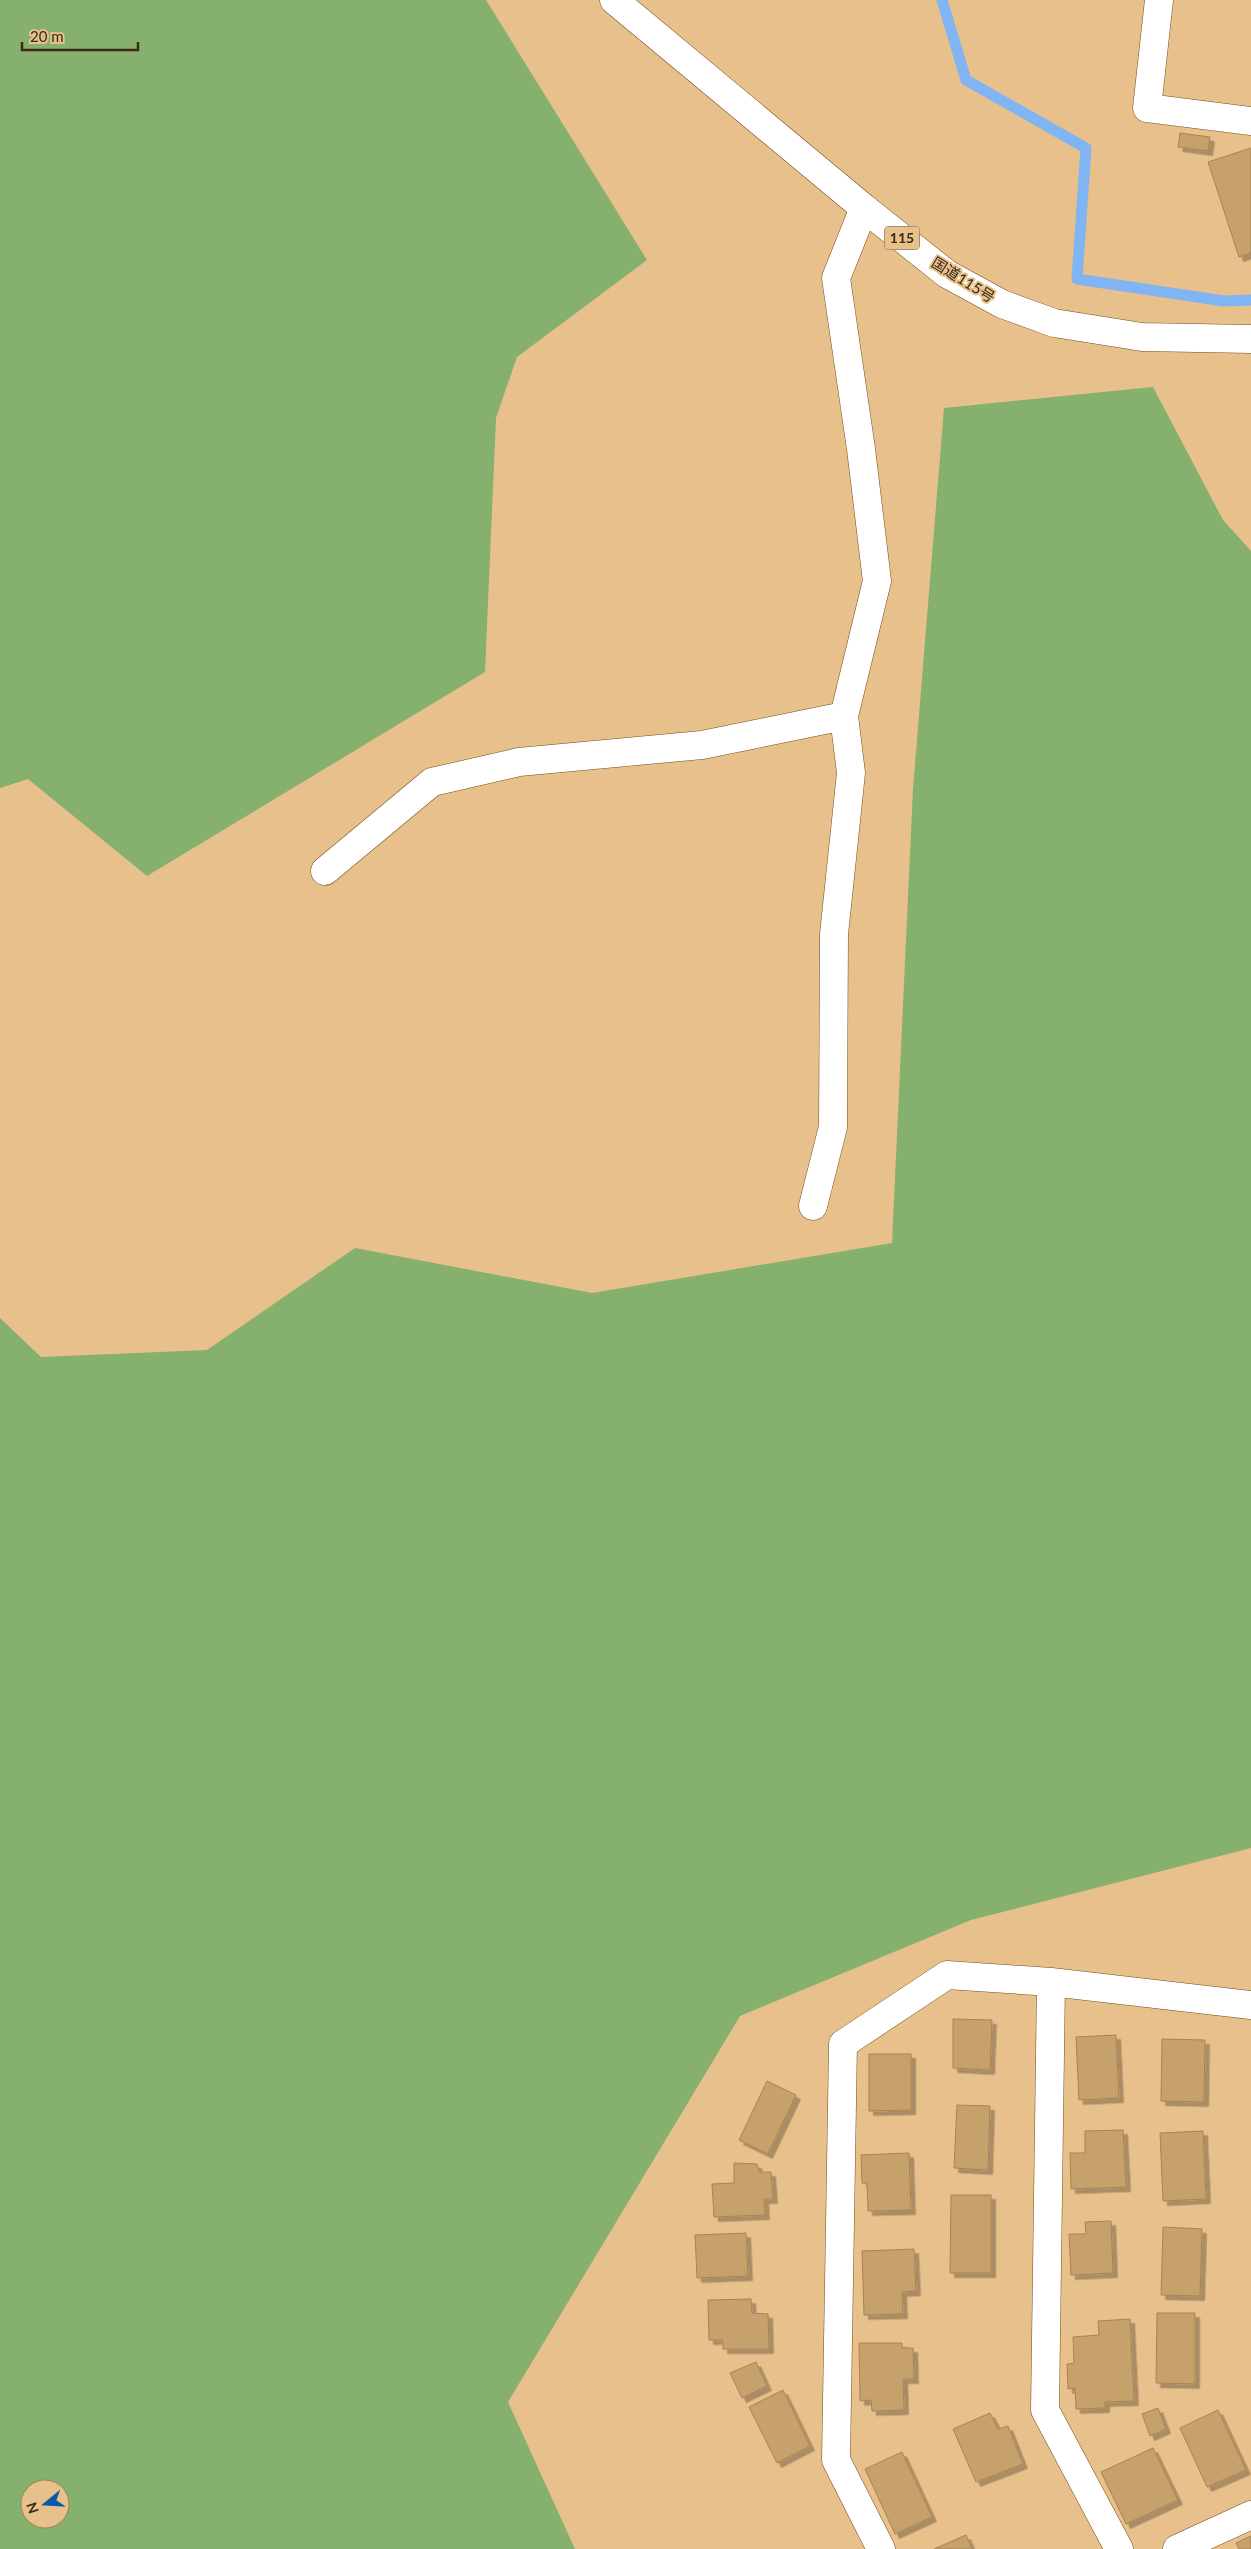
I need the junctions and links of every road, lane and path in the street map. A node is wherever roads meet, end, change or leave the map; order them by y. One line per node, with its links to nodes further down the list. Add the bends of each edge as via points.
1 (614, 0): 4 (main road, 国道115号 / 115)
2 (1160, 0): 3 (main road, via 1148,108)
3 (1251, 121)
4 (864, 208): 5 (main road, 国道115号 / 115, via 947,274 1002,304 1054,323 1142,337); 6 (main road, via 836,278 877,581)
5 (1251, 339)
6 (844, 716): 7 (main road, via 702,745 519,762 432,782); 8 (main road, via 851,773 834,934 834,1127)
7 (325, 871)
8 (813, 1206)
9 (1051, 1982): 10 (main road); 12 (main road, via 947,1975 843,2044 836,2460); 13 (main road, via 1045,2410)
10 (1251, 2005)
11 (1251, 2515): 14 (main road)
12 (881, 2549)
13 (1119, 2549)
14 (1177, 2549)

